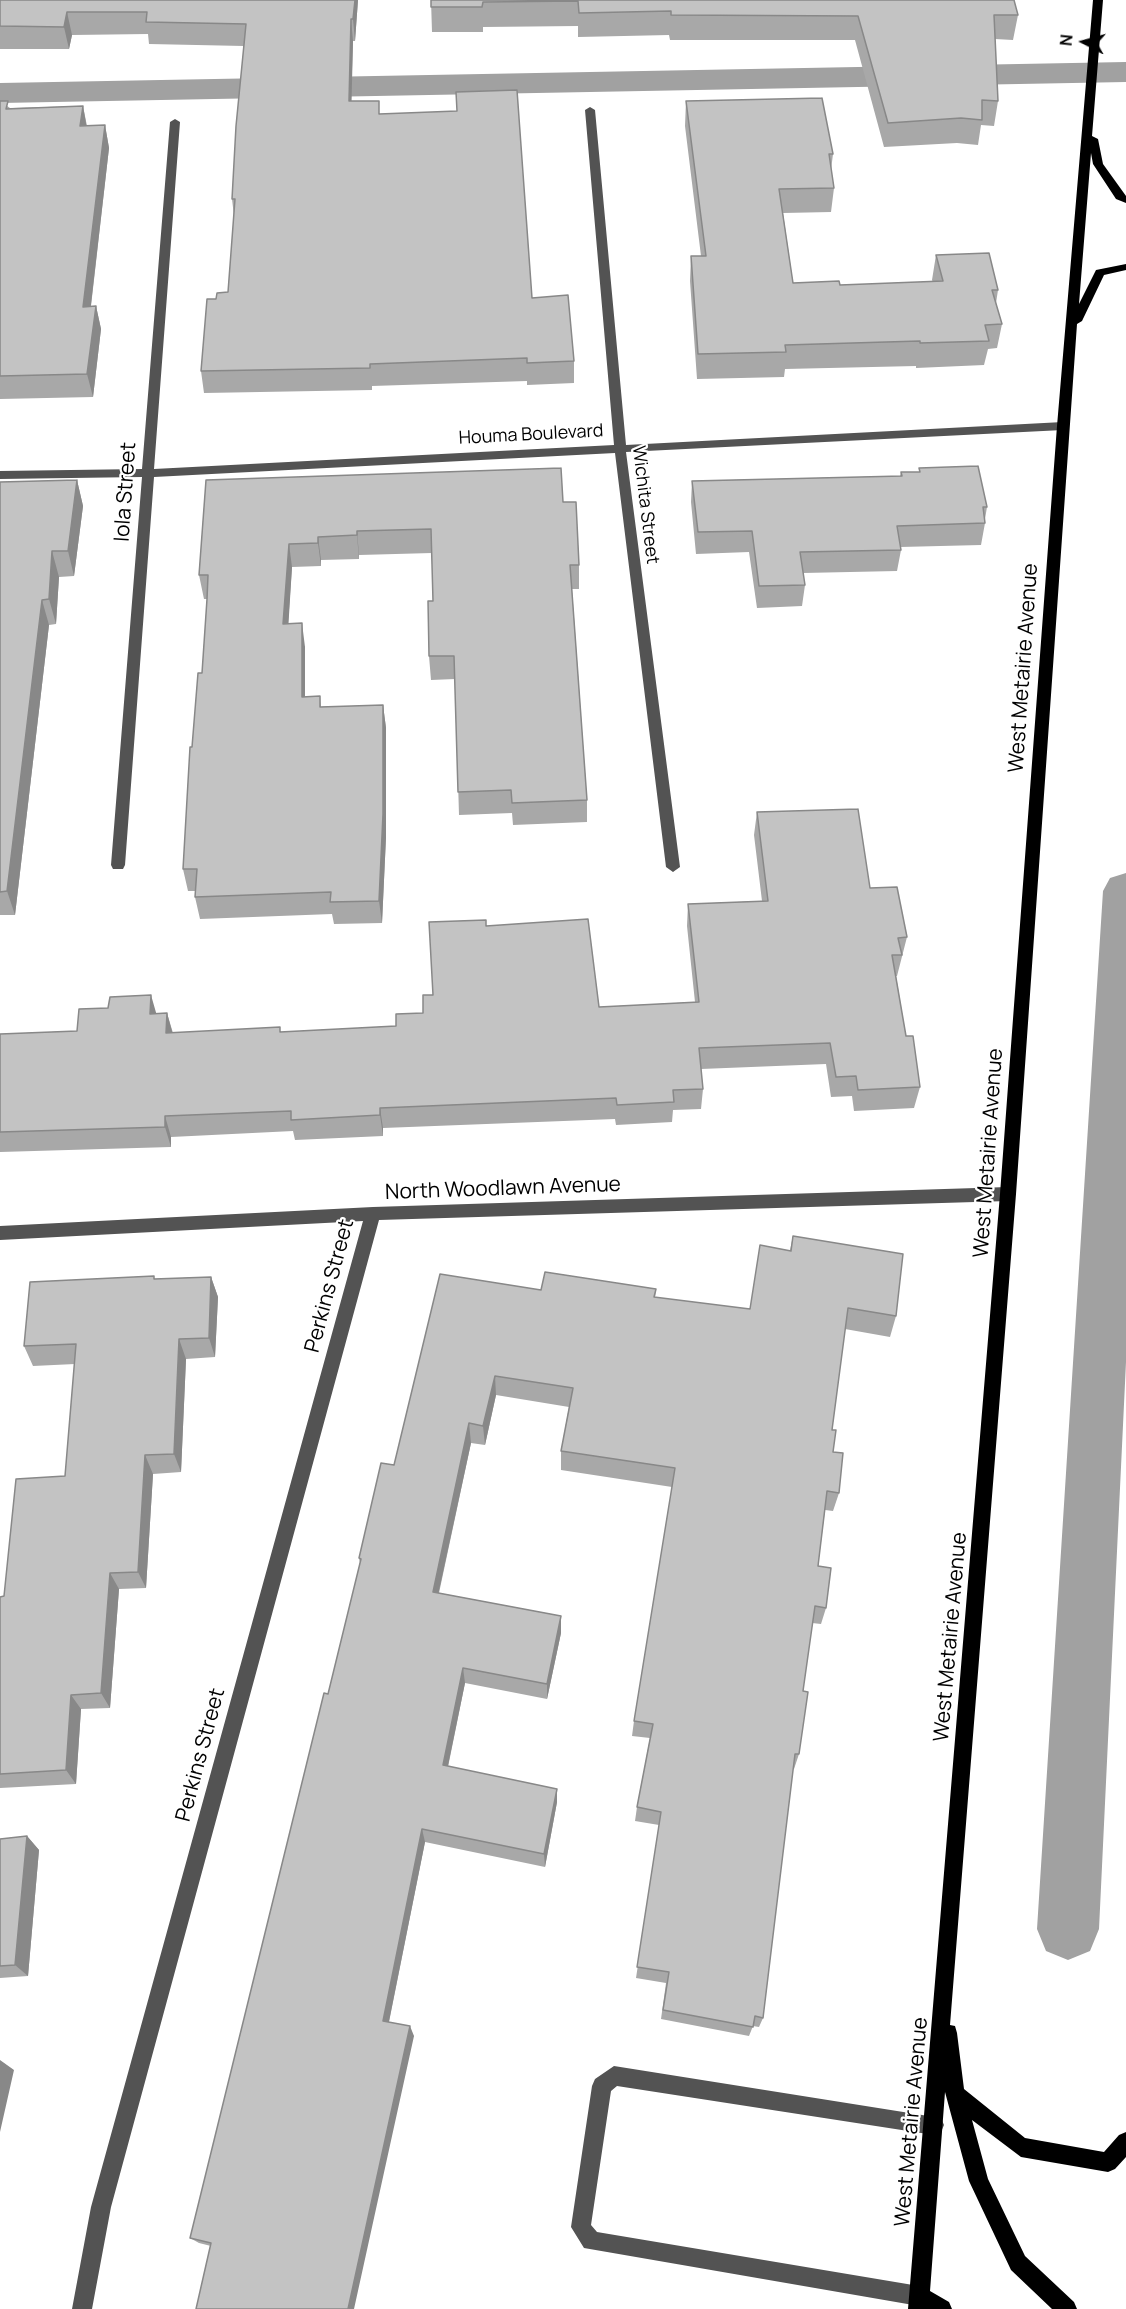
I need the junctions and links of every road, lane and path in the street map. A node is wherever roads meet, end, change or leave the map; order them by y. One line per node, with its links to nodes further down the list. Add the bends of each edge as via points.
1 (1098, 0): 3 (main road, West Metairie Avenue)
2 (590, 110): 9 (street, Wichita Street)
3 (1090, 115): 5 (main road, via 1098,164); 7 (main road, West Metairie Avenue)
4 (175, 122): 10 (street, Iola Street)
5 (1126, 200)
6 (1126, 267): 7 (main road, via 1100,272)
7 (1070, 337): 8 (main road, West Metairie Avenue)
8 (1063, 426): 9 (street, Houma Boulevard); 14 (main road, West Metairie Avenue)
9 (620, 448): 10 (street, Houma Boulevard); 13 (street, Wichita Street)
10 (147, 473): 11 (street, Houma Boulevard); 12 (street, Iola Street)
11 (0, 476)
12 (118, 865)
13 (673, 867)
14 (1008, 1194): 15 (street, North Woodlawn Avenue); 17 (main road, West Metairie Avenue)
15 (373, 1214): 16 (street, North Woodlawn Avenue); 22 (street, Perkins Street, via 101,2206)
16 (0, 1233)
17 (944, 1997): 18 (main road); 19 (main road, West Metairie Avenue)
18 (955, 2094): 20 (main road, via 1021,2148 1108,2162); 24 (main road, via 979,2181 1018,2263)
19 (934, 2125): 21 (main road, West Metairie Avenue); 21 (street, via 614,2076 602,2086 581,2227 591,2241)
20 (1126, 2142)
21 (919, 2302): 23 (main road)
22 (82, 2309)
23 (942, 2309)
24 (1067, 2309)

